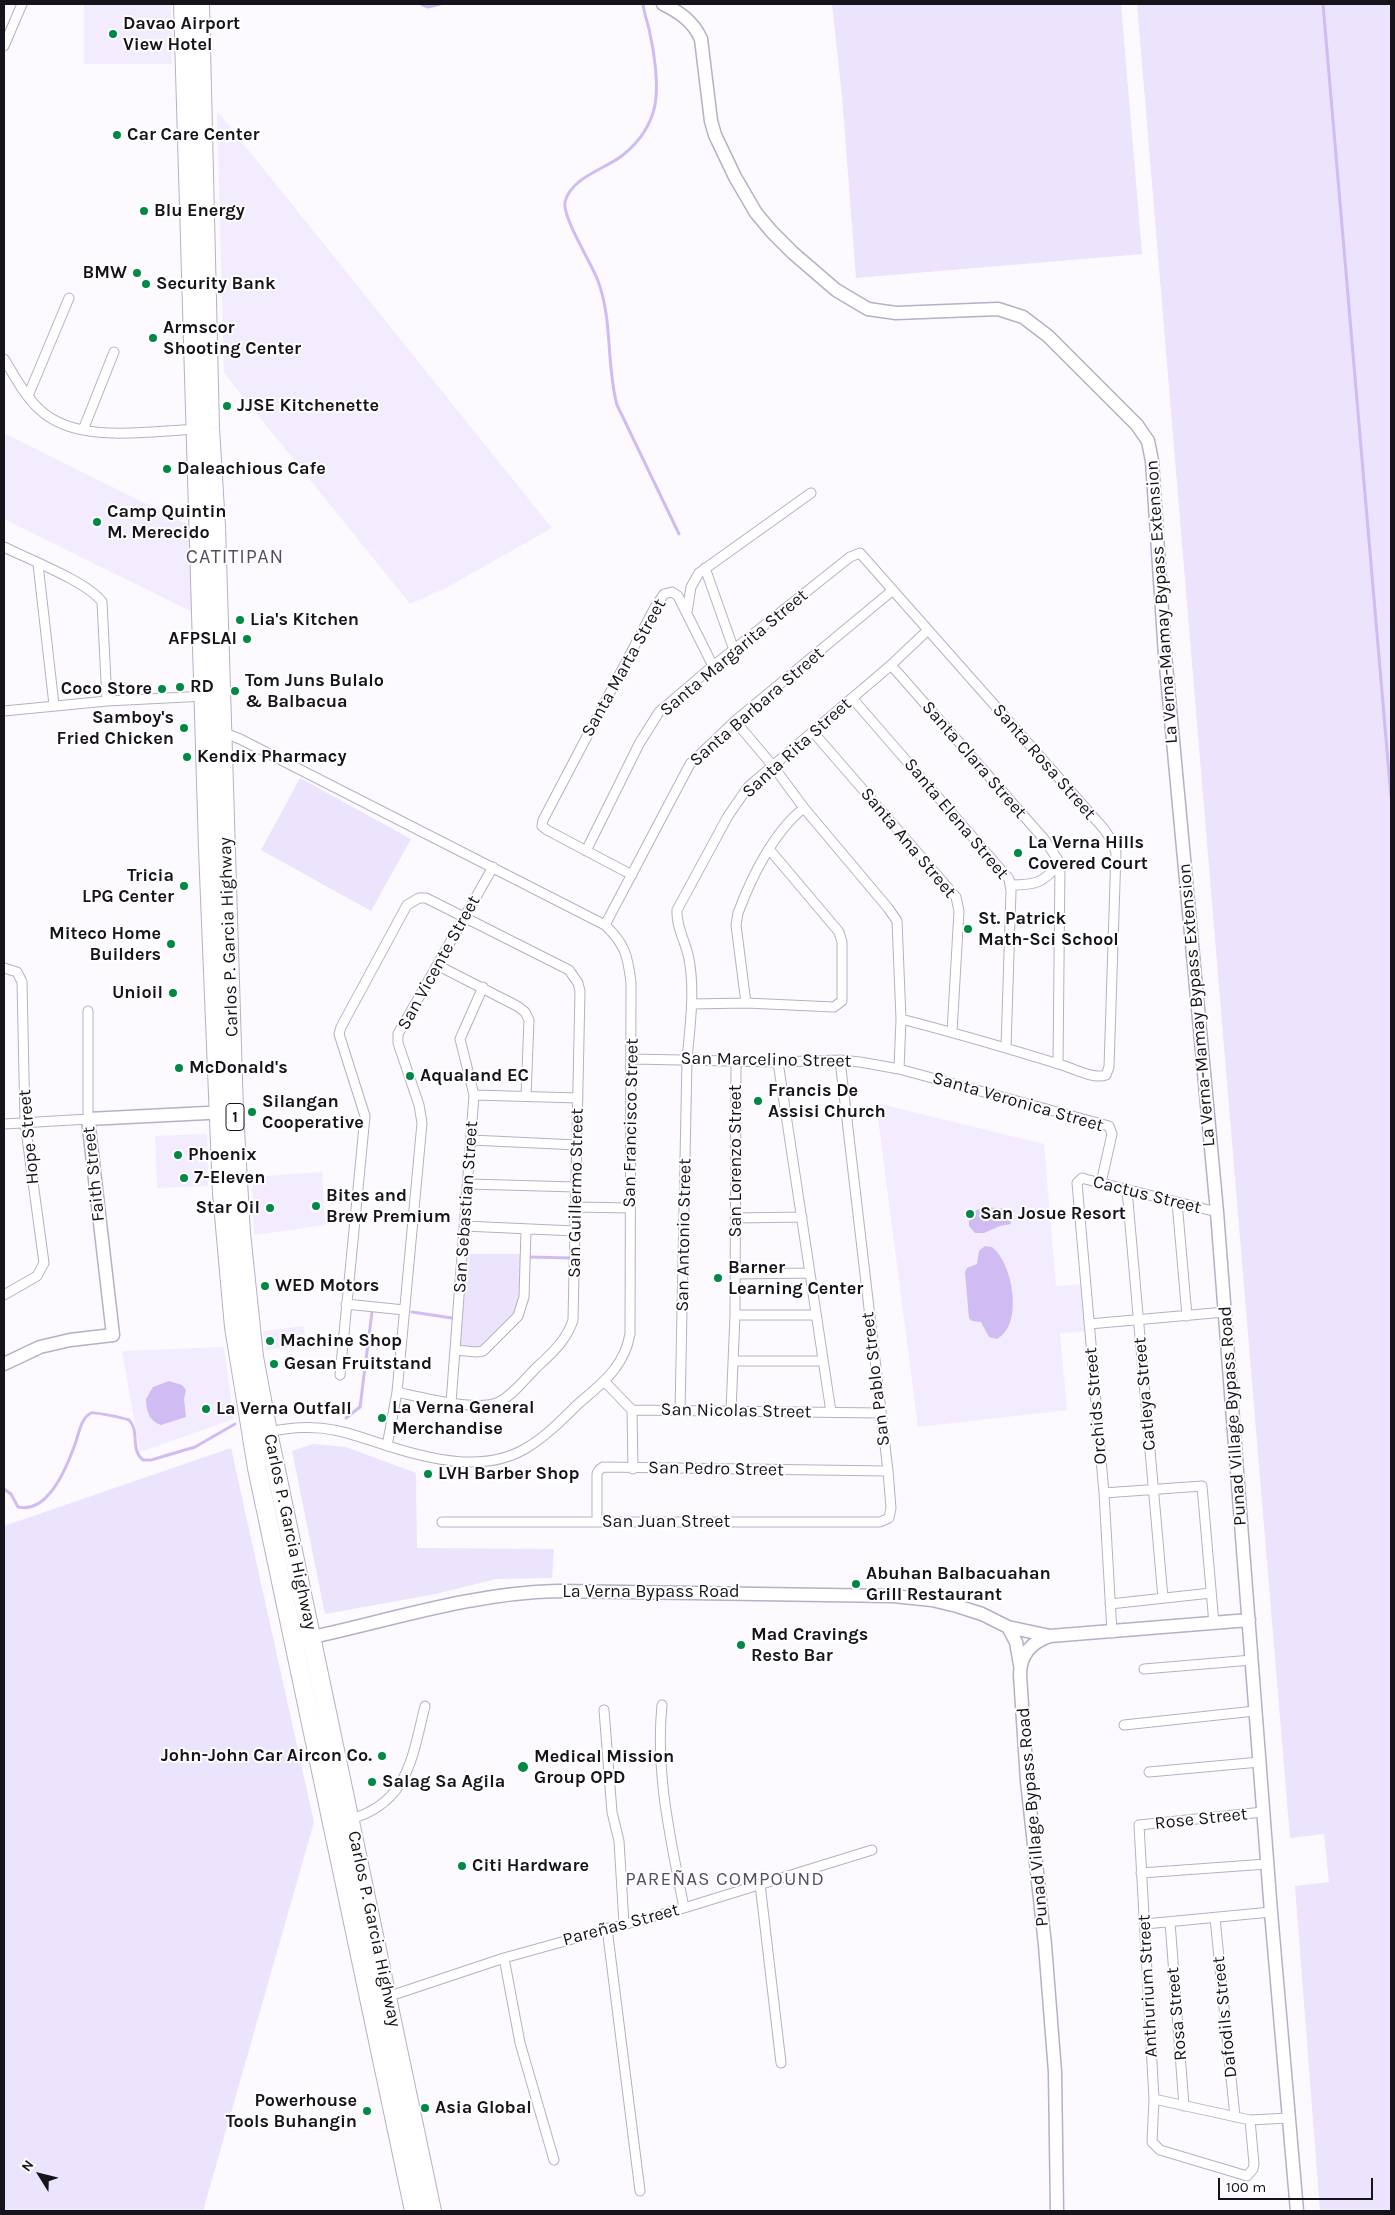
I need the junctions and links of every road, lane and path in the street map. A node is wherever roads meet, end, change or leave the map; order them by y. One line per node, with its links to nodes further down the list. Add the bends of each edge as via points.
1 (22, 4): 5 (street)
2 (183, 4): 3 (highway); 10 (highway, Carlos P. Garcia Highway / 1)
3 (200, 4): 10 (highway, Carlos P. Garcia Highway / 1)
4 (663, 4): 76 (main road, La Verna-Mamay Bypass Extension, via 684,17 698,31 715,135 756,213 793,253 836,290 868,309 896,313 998,308 1023,317 1048,336 1129,417 1148,441)
5 (4, 46)
6 (69, 298): 9 (street)
7 (114, 352): 11 (street)
8 (4, 358): 9 (street)
9 (28, 396): 11 (street, via 49,417)
10 (203, 428): 11 (street, via 140,432); 23 (highway, Carlos P. Garcia Highway / 1)
11 (83, 430)
12 (811, 493): 16 (street)
13 (4, 547): 15 (street)
14 (860, 553): 17 (street, Santa Rosa Street); 20 (street, Santa Margarita Street, via 855,553)
15 (38, 564): 25 (street, via 83,585 102,602); 26 (street)
16 (705, 568): 18 (street, via 691,587); 20 (street)
17 (893, 590): 19 (street, Santa Rosa Street); 28 (street, Santa Barbara Street)
18 (687, 612): 22 (street, Santa Marta Street); 34 (street, Santa Marta Street, via 678,596 672,592 664,594 543,820 542,826)
19 (928, 630): 21 (street, Santa Rita Street); 57 (street, Santa Rosa Street, via 1104,829 1114,845 1109,1067 1106,1075 1100,1076)
20 (734, 650): 22 (street, Santa Margarita Street)
21 (891, 665): 24 (street, Santa Rita Street); 35 (street, Santa Clara Street, via 1044,839)
22 (713, 666): 34 (street, Santa Margarita Street, via 659,712 639,744)
23 (212, 696): 25 (street); 29 (highway, Carlos P. Garcia Highway / 1)
24 (852, 698): 30 (street, Santa Rita Street); 38 (street, Santa Elena Street, via 1006,874)
25 (107, 700): 26 (street)
26 (54, 705): 27 (street)
27 (4, 711)
28 (735, 721): 31 (street); 37 (street, Santa Barbara Street, via 696,757 684,773)
29 (214, 732): 36 (street, San Francisco Street, via 249,743); 43 (highway, Carlos P. Garcia Highway / 1); 44 (highway, Carlos P. Garcia Highway / 1)
30 (813, 732): 31 (street, Santa Rita Street); 50 (street, Santa Ana Street, via 956,897)
31 (773, 766): 32 (street); 47 (street, Santa Rita Street, via 743,794 728,816 677,910 677,922 689,959)
32 (804, 808): 33 (street, via 785,825); 49 (street, via 897,921)
33 (769, 849): 46 (street, via 737,919); 46 (street, via 839,932 842,942 842,998 834,1007)
34 (586, 851): 37 (street)
35 (1060, 863): 38 (street, via 1036,884); 57 (street)
36 (493, 867): 39 (street, San Vicente Street); 40 (street, San Francisco Street)
37 (632, 875): 40 (street, Santa Barbara Street)
38 (1011, 885): 51 (street, Santa Elena Street)
39 (465, 916): 41 (street, San Vicente Street); 61 (street, San Guillermo Street, via 569,970 574,976 580,991); 85 (street, San Guillermo Street, via 426,898 407,905 341,1027 340,1041 364,1116)
40 (605, 925): 52 (street, San Francisco Street, via 616,936 629,959)
41 (437, 965): 45 (street); 86 (street, San Vicente Street, via 398,1034 422,1124)
42 (4, 968): 64 (street, Hope Street, via 17,972 22,982)
43 (213, 980): 44 (highway); 62 (highway, Carlos P. Garcia Highway / 1)
44 (231, 980): 62 (highway, Carlos P. Garcia Highway / 1)
45 (483, 987): 59 (street, San Sebastian Street, via 460,1039); 60 (street, via 518,1006 529,1020)
46 (746, 1003): 47 (street)
47 (692, 1004): 53 (street, Santa Rita Street)
48 (88, 1011): 63 (street, Faith Street)
49 (901, 1019): 50 (street); 58 (street)
50 (952, 1032): 51 (street)
51 (1006, 1047): 57 (street)
52 (632, 1059): 53 (street, San Marcelino Street); 75 (street, San Francisco Street)
53 (687, 1059): 55 (street, San Marcelino Street); 102 (street, San Antonio Street)
54 (840, 1060): 56 (street, San Marcelino Street); 58 (street, San Marcelino Street); 105 (street, San Pablo Street)
55 (736, 1062): 56 (street, San Marcelino Street); 78 (street, San Lorenzo Street)
56 (778, 1062): 77 (street)
57 (1058, 1064)
58 (899, 1069): 69 (street, Santa Veronica Street, via 1109,1126 1112,1134)
59 (474, 1095): 60 (street); 66 (street, San Sebastian Street)
60 (526, 1096): 61 (street)
61 (578, 1098): 67 (street, San Guillermo Street)
62 (226, 1112): 63 (main road); 106 (highway, Carlos P. Garcia Highway / 1, via 233,1234 254,1357)
63 (88, 1119): 64 (street); 96 (main road, Faith Street, via 113,1335 40,1347)
64 (25, 1122): 65 (street); 84 (street, Hope Street, via 44,1263 37,1276)
65 (4, 1124)
66 (471, 1140): 67 (street); 70 (street, San Sebastian Street)
67 (577, 1145): 71 (street, San Guillermo Street)
68 (1079, 1181): 69 (street, Cactus Street, via 1086,1179); 92 (street, Orchids Street)
69 (1101, 1183): 72 (street, Cactus Street)
70 (468, 1184): 71 (street); 79 (street, San Sebastian Street)
71 (576, 1187): 74 (street, San Guillermo Street)
72 (1127, 1190): 73 (street, Cactus Street); 91 (street, Catleya Street)
73 (1177, 1202): 76 (street, Cactus Street); 90 (street)
74 (576, 1207): 75 (street); 81 (street, San Guillermo Street)
75 (630, 1208): 98 (street, San Francisco Street, via 630,1334 627,1350)
76 (1216, 1212): 87 (main road, Punad Village Bypass Road)
77 (802, 1217): 78 (street); 82 (street)
78 (736, 1218): 83 (street, San Lorenzo Street)
79 (464, 1226): 80 (street); 93 (street, San Sebastian Street)
80 (526, 1230): 81 (street); 93 (street, via 524,1297 518,1316 484,1351)
81 (575, 1231): 100 (street, San Guillermo Street, via 574,1320 564,1339 507,1397 497,1403)
82 (810, 1273): 83 (street); 89 (street)
83 (735, 1274): 88 (street, San Lorenzo Street)
84 (4, 1295)
85 (346, 1304): 86 (street); 97 (street, San Guillermo Street)
86 (404, 1310): 99 (street, San Vicente Street)
87 (1225, 1312): 90 (street); 118 (main road, Punad Village Bypass Road)
88 (735, 1315): 89 (street); 94 (street, San Lorenzo Street)
89 (816, 1315): 95 (street)
90 (1187, 1316): 91 (street)
91 (1139, 1320): 92 (street); 110 (street, Catleya Street)
92 (1089, 1324): 111 (street, Orchids Street)
93 (456, 1350): 100 (street, San Sebastian Street)
94 (734, 1361): 95 (street); 103 (street, San Lorenzo Street)
95 (823, 1361): 104 (street)
96 (4, 1364)
97 (340, 1374)
98 (604, 1381): 101 (street); 107 (street, San Francisco Street, via 549,1431 514,1454 493,1460 454,1461)
99 (396, 1392): 100 (street, San Guillermo Street); 107 (street, San Vicente Street)
100 (451, 1403)
101 (632, 1410): 102 (street, San Nicolas Street); 108 (street)
102 (680, 1411): 103 (street, San Nicolas Street)
103 (731, 1411): 104 (street, San Nicolas Street)
104 (831, 1412): 105 (street, San Nicolas Street)
105 (880, 1413): 109 (street, San Pablo Street)
106 (260, 1433): 107 (street, San Francisco Street, via 323,1428); 123 (highway, Carlos P. Garcia Highway / 1); 124 (highway, Carlos P. Garcia Highway / 1)
107 (387, 1446)
108 (633, 1469): 109 (street, San Pedro Street); 114 (street, San Pedro Street, via 603,1467 599,1470)
109 (888, 1471): 112 (street, San Pablo Street)
110 (1154, 1489): 111 (street); 115 (street, via 1202,1486); 116 (street, Catleya Street)
111 (1104, 1493): 117 (street, Orchids Street)
112 (889, 1518): 114 (street, San Juan Street, via 880,1522)
113 (442, 1522): 114 (street, San Juan Street)
114 (597, 1522)
115 (1211, 1593): 116 (street); 119 (street)
116 (1163, 1598): 117 (street)
117 (1110, 1604): 121 (street, Orchids Street)
118 (1248, 1620): 119 (main road); 125 (main road, Punad Village Bypass Road)
119 (1214, 1624): 121 (main road)
120 (1008, 1628): 122 (main road, La Verna Bypass Road); 123 (main road, La Verna Bypass Road, via 982,1614 957,1606 893,1596 557,1591 479,1598); 126 (main road, via 1016,1642)
121 (1112, 1633): 122 (main road)
122 (1050, 1636): 126 (main road, via 1032,1645)
123 (312, 1637): 124 (main road, La Verna Bypass Road); 136 (highway, Carlos P. Garcia Highway / 1)
124 (294, 1641): 137 (highway, Carlos P. Garcia Highway / 1)
125 (1252, 1660): 127 (street); 131 (main road, Punad Village Bypass Road)
126 (1020, 1667): 167 (main road, Punad Village Bypass Road, via 1026,1781 1054,2062)
127 (1144, 1669)
128 (662, 1705): 143 (street, via 660,1745 666,1802)
129 (425, 1706): 136 (street, via 410,1767 400,1787 379,1807)
130 (604, 1710): 147 (street, via 612,1812 619,1841)
131 (1255, 1711): 132 (street); 133 (main road, Punad Village Bypass Road)
132 (1124, 1725)
133 (1260, 1762): 134 (street); 135 (main road, Punad Village Bypass Road)
134 (1149, 1772)
135 (1263, 1812): 138 (street, Rose Street); 140 (main road, Punad Village Bypass Road)
136 (350, 1819): 137 (street); 151 (highway, Carlos P. Garcia Highway / 1)
137 (332, 1823): 152 (highway, Carlos P. Garcia Highway / 1)
138 (1139, 1825): 141 (street, Anthurium Street)
139 (872, 1850): 142 (street, Pareñas Street)
140 (1267, 1864): 141 (street); 144 (main road, Punad Village Bypass Road)
141 (1141, 1873): 148 (street, Anthurium Street)
142 (760, 1884): 143 (street, Pareñas Street); 153 (street)
143 (684, 1908): 147 (street, Pareñas Street)
144 (1271, 1912): 145 (street); 159 (main road, Punad Village Bypass Road)
145 (1215, 1918): 146 (street); 158 (street, Dafodils Street)
146 (1170, 1922): 148 (street); 157 (street, Rosa Street)
147 (624, 1924): 149 (street, Pareñas Street)
148 (1145, 1924): 156 (street, Anthurium Street)
149 (607, 1928): 150 (street, Pareñas Street); 164 (street)
150 (504, 1958): 151 (street, Pareñas Street); 163 (street, via 520,2042)
151 (388, 1997): 152 (street, Pareñas Street); 154 (highway, Carlos P. Garcia Highway / 1)
152 (370, 2003): 155 (highway, Carlos P. Garcia Highway / 1)
153 (781, 2063)
154 (404, 2074): 155 (highway); 161 (highway, Carlos P. Garcia Highway / 1)
155 (386, 2078): 162 (highway, Carlos P. Garcia Highway / 1)
156 (1154, 2099): 157 (street); 160 (street, Anthurium Street, via 1154,2146 1247,2176 1254,2164)
157 (1184, 2106): 158 (street)
158 (1235, 2117): 160 (street)
159 (1289, 2118): 160 (street); 168 (main road, Punad Village Bypass Road)
160 (1250, 2120)
161 (415, 2125): 162 (highway); 166 (highway, Carlos P. Garcia Highway / 1)
162 (396, 2130): 165 (highway, Carlos P. Garcia Highway / 1)
163 (554, 2160)
164 (640, 2191)
165 (414, 2211)
166 (432, 2211)
167 (1057, 2211)
168 (1297, 2211)

